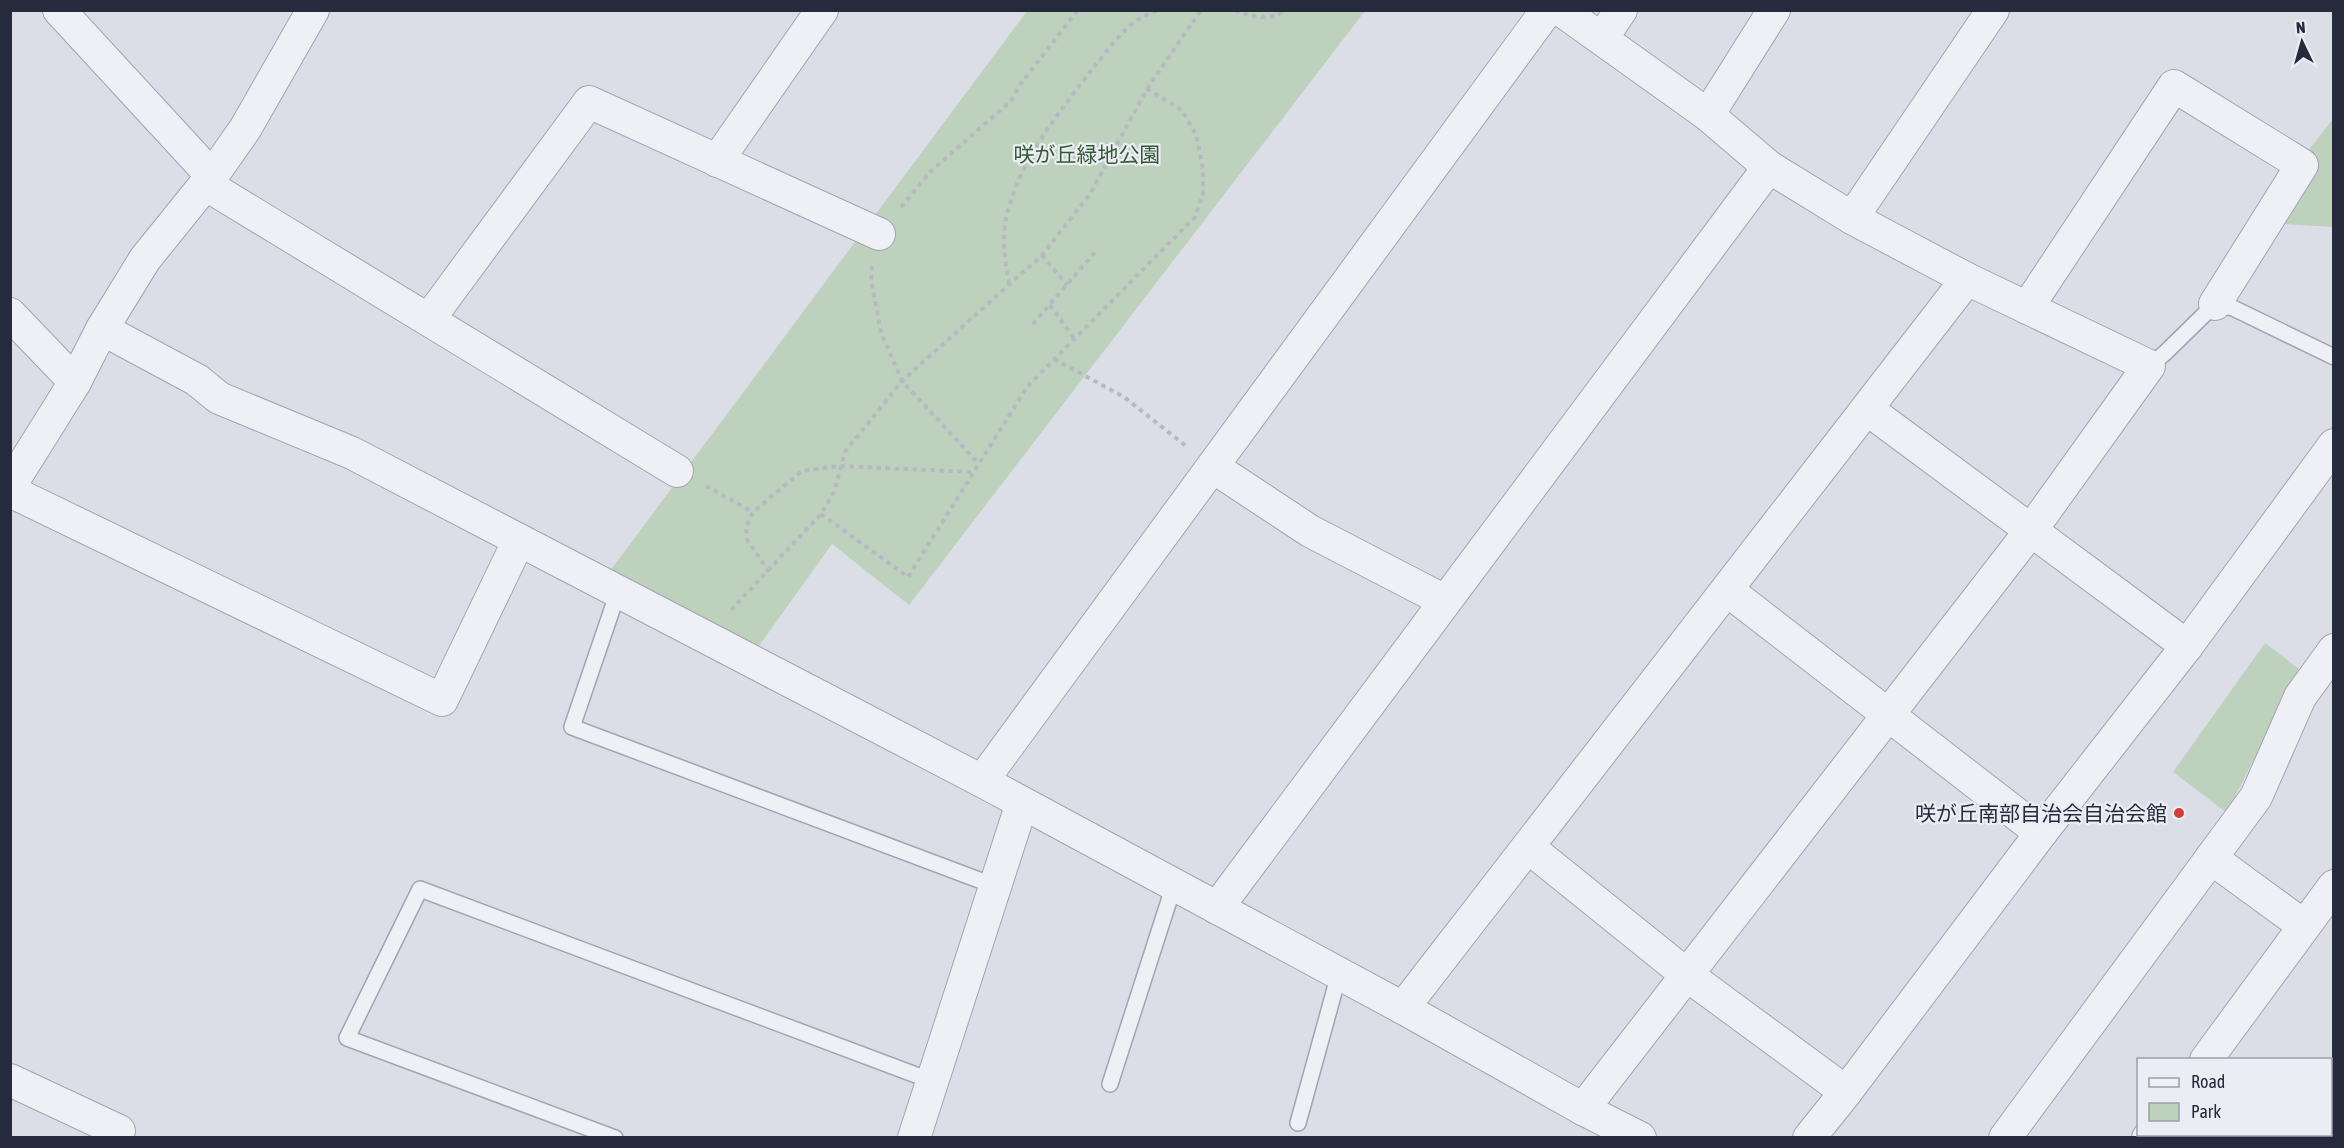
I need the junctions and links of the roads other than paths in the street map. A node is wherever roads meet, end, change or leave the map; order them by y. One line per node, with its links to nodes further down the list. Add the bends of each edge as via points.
1 (59, 10): 13 (street)
2 (313, 10): 13 (street, via 245,129)
3 (822, 10): 11 (street)
4 (1547, 10): 27 (street)
5 (1561, 10): 9 (street)
6 (1621, 10): 9 (street)
7 (1774, 10): 10 (street)
8 (1993, 10): 14 (street)
9 (1602, 38): 10 (street)
10 (1708, 115): 12 (street)
11 (717, 161): 15 (street); 20 (street, via 589,102)
12 (1770, 167): 14 (street); 35 (street)
13 (209, 180): 20 (street); 21 (street, via 145,259)
14 (1852, 218): 16 (street)
15 (879, 234)
16 (1967, 279): 18 (street); 25 (street)
17 (2215, 304): 18 (street, via 2302,165 2174,86); 22 (lane, via 2232,308); 23 (lane)
18 (2027, 308): 23 (street)
19 (10, 314): 24 (street)
20 (429, 319): 28 (street)
21 (102, 329): 24 (street); 32 (street, via 197,380 219,398 352,453)
22 (2334, 357)
23 (2149, 366): 31 (street)
24 (75, 382): 29 (street)
25 (1868, 409): 31 (street); 33 (street)
26 (2334, 445): 36 (street)
27 (1213, 467): 35 (street, via 1310,531); 39 (street)
28 (677, 471)
29 (10, 486)
30 (10, 491): 32 (street, via 442,700)
31 (2032, 530): 36 (street); 38 (street)
32 (519, 540): 34 (street)
33 (1727, 590): 38 (street); 42 (street)
34 (618, 592): 39 (street); 45 (lane, via 572,727)
35 (1445, 601): 47 (street)
36 (2187, 646): 41 (street)
37 (2334, 650): 43 (street, via 2300,697 2256,797)
38 (1888, 715): 41 (street); 50 (street)
39 (982, 781): 40 (street)
40 (1022, 803): 44 (street); 45 (street)
41 (2041, 833): 56 (street)
42 (1528, 847): 50 (street); 51 (street)
43 (2211, 858): 48 (street); 64 (street)
44 (1174, 885): 47 (street); 55 (lane)
45 (995, 886): 54 (street)
46 (2334, 886): 48 (street)
47 (1217, 908): 49 (street)
48 (2304, 926): 52 (street)
49 (1339, 974): 51 (street); 58 (lane)
50 (1687, 975): 56 (street); 57 (street)
51 (1403, 1008): 57 (street)
52 (2207, 1058)
53 (10, 1080): 59 (street)
54 (932, 1081): 60 (lane, via 420,889 347,1038); 61 (street)
55 (1110, 1084)
56 (1846, 1092): 63 (street)
57 (1595, 1122): 62 (street)
58 (1298, 1123)
59 (119, 1131)
60 (615, 1137)
61 (914, 1137)
62 (1640, 1137)
63 (1809, 1137)
64 (2005, 1137)

